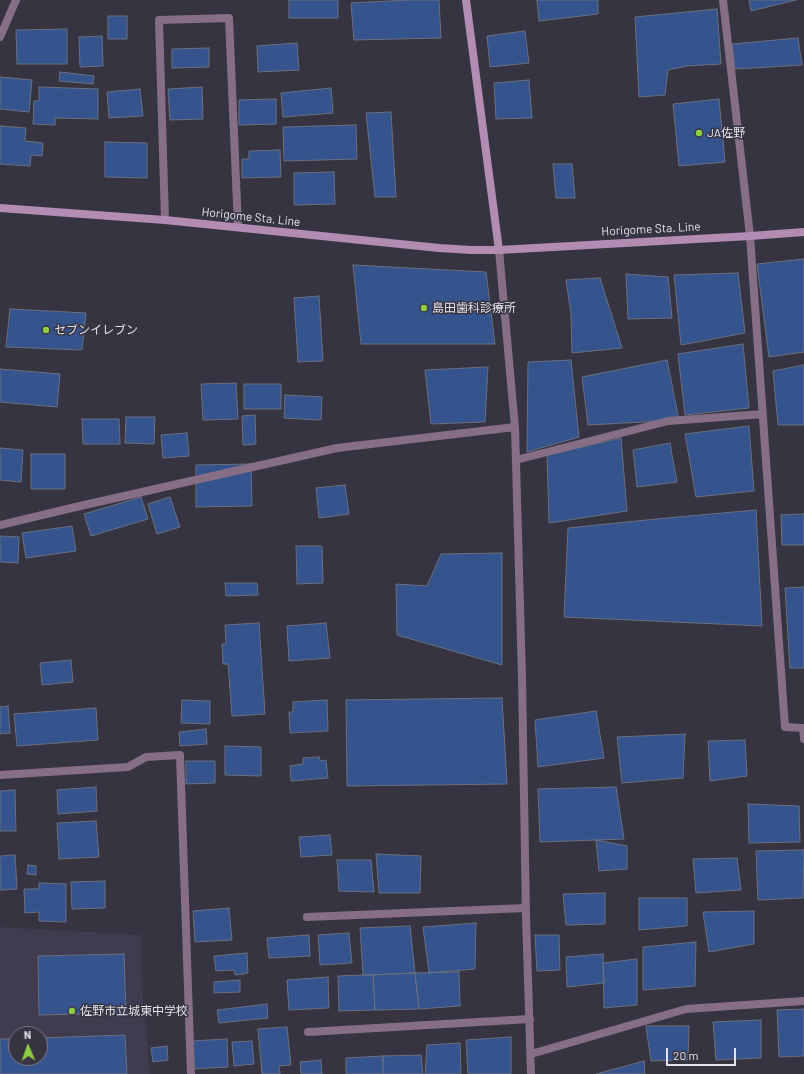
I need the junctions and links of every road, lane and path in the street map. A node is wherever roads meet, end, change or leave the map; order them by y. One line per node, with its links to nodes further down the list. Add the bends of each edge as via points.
1 (16, 0): 4 (street)
2 (466, 0): 10 (main road)
3 (723, 0): 9 (street)
4 (0, 37)
5 (0, 208): 6 (main road, Horigome Sta. Line)
6 (165, 220): 7 (main road, Horigome Sta. Line); 7 (street, via 159,20 229,18)
7 (238, 227): 10 (main road, Horigome Sta. Line, via 439,248)
8 (804, 232): 9 (main road, Horigome Sta. Line)
9 (750, 236): 10 (main road, Horigome Sta. Line); 11 (street)
10 (499, 250): 12 (street)
11 (763, 414): 13 (street, via 668,421); 15 (street, via 785,727 803,728)
12 (515, 427): 13 (street); 14 (street, via 337,448)
13 (516, 460): 17 (street)
14 (0, 525)
15 (804, 739)
16 (0, 775): 23 (street, via 128,767 146,757 180,755)
17 (526, 908): 18 (street); 20 (street)
18 (307, 918)
19 (804, 1001): 22 (street, via 686,1009)
20 (530, 1019): 21 (street); 22 (street)
21 (308, 1032)
22 (531, 1054): 24 (street)
23 (191, 1074)
24 (531, 1074)

